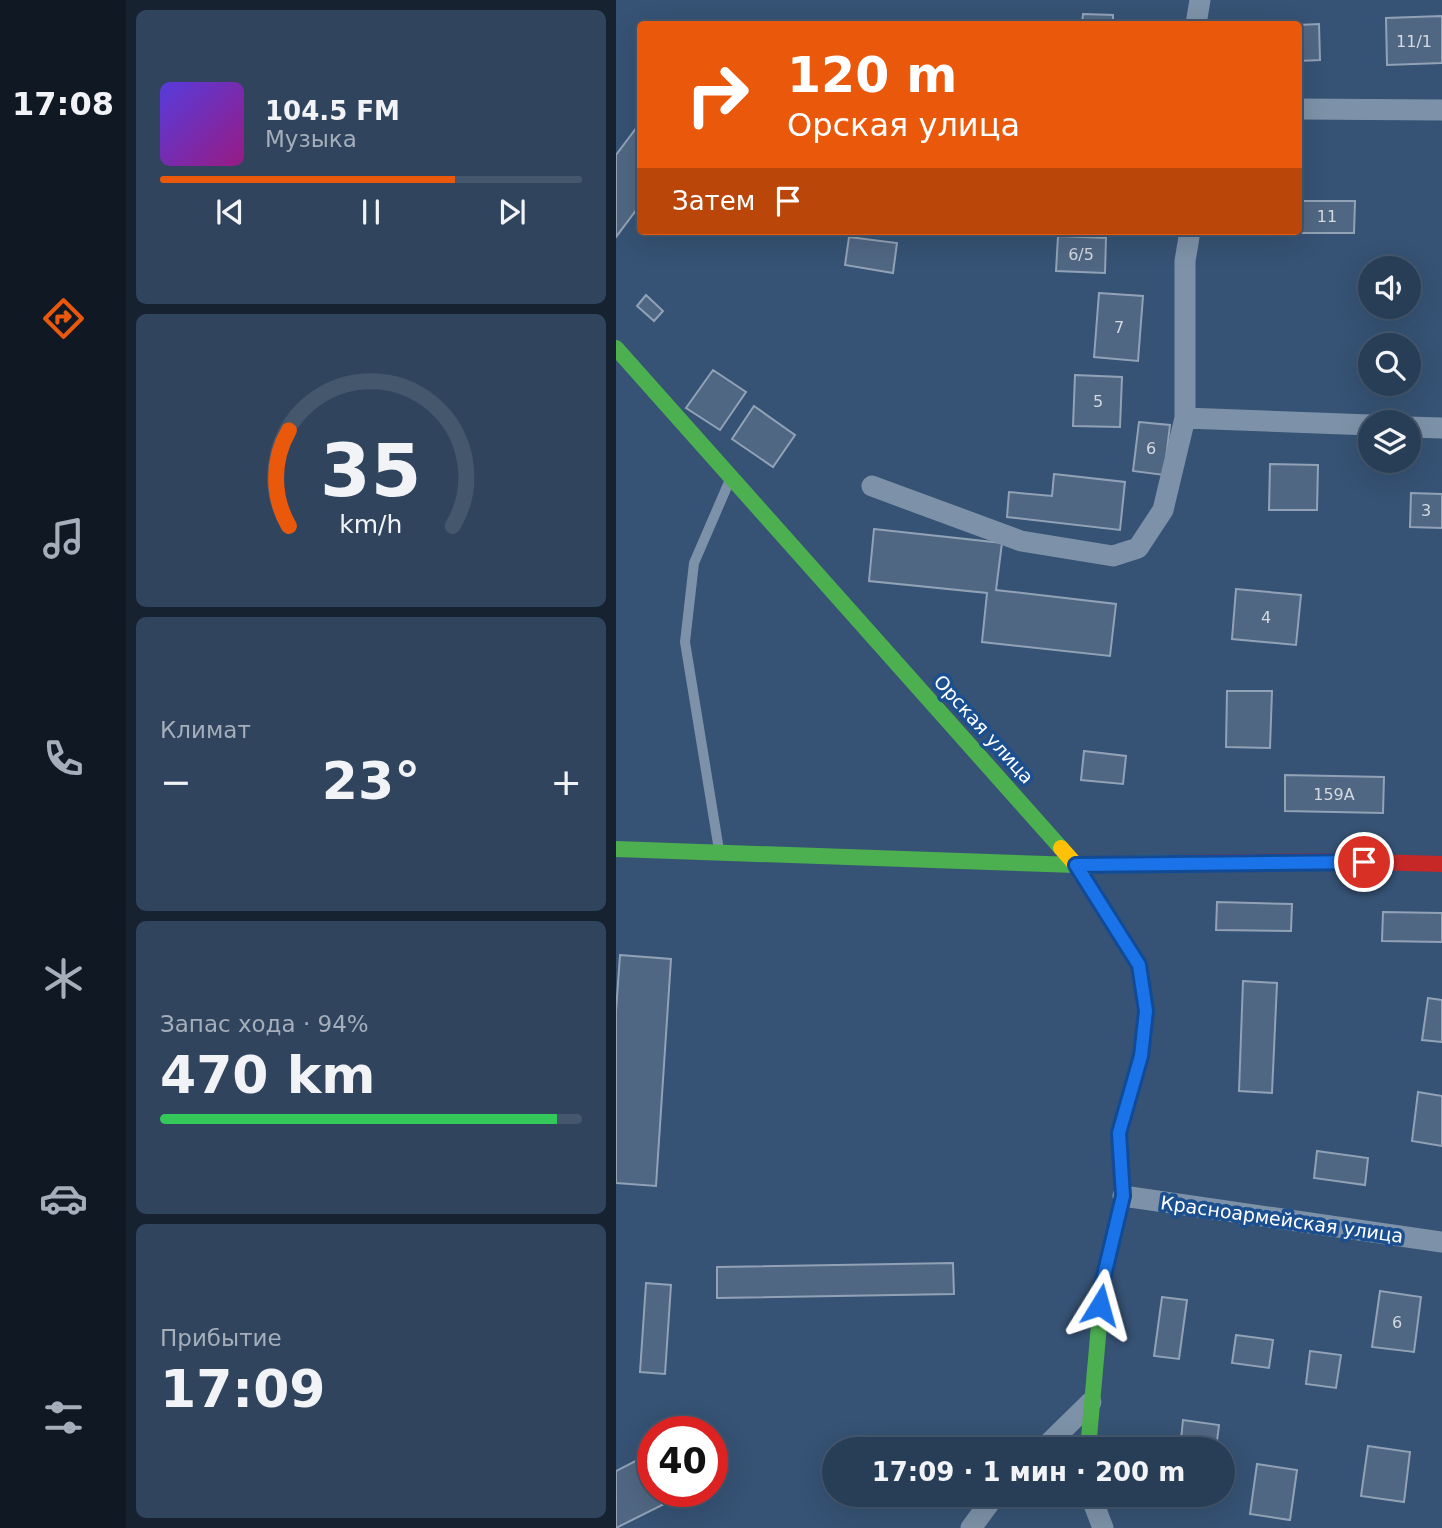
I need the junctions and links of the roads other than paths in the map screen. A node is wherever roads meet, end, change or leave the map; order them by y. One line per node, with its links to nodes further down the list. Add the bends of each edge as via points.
1 (1200, 0): 2 (street)
2 (1196, 21)
3 (1302, 109): 4 (street)
4 (1442, 110)
5 (1189, 235): 7 (street, via 1185,261)
6 (616, 348): 11 (street, Орская улица)
7 (1185, 418): 8 (street); 12 (street, via 1163,510 1138,548 1113,556 1021,541)
8 (1358, 425)
9 (1421, 427): 10 (street)
10 (1442, 428)
11 (732, 476): 14 (lane, via 694,563 685,642); 16 (street, Орская улица)
12 (872, 486)
13 (616, 849): 14 (street)
14 (719, 853): 16 (street)
15 (1442, 864): 16 (street)
16 (1076, 865): 17 (street, Орская улица, via 1139,965 1143,988 1146,1011 1141,1056 1119,1133)
17 (1123, 1196): 18 (street, Красноармейская улица); 19 (street, Орская улица, via 1103,1280)
18 (1442, 1242)
19 (1091, 1402): 20 (street); 21 (street, Орская улица)
20 (1055, 1437)
21 (1089, 1437)
22 (986, 1507): 24 (street)
23 (1095, 1507): 25 (street)
24 (971, 1528)
25 (1103, 1528)

